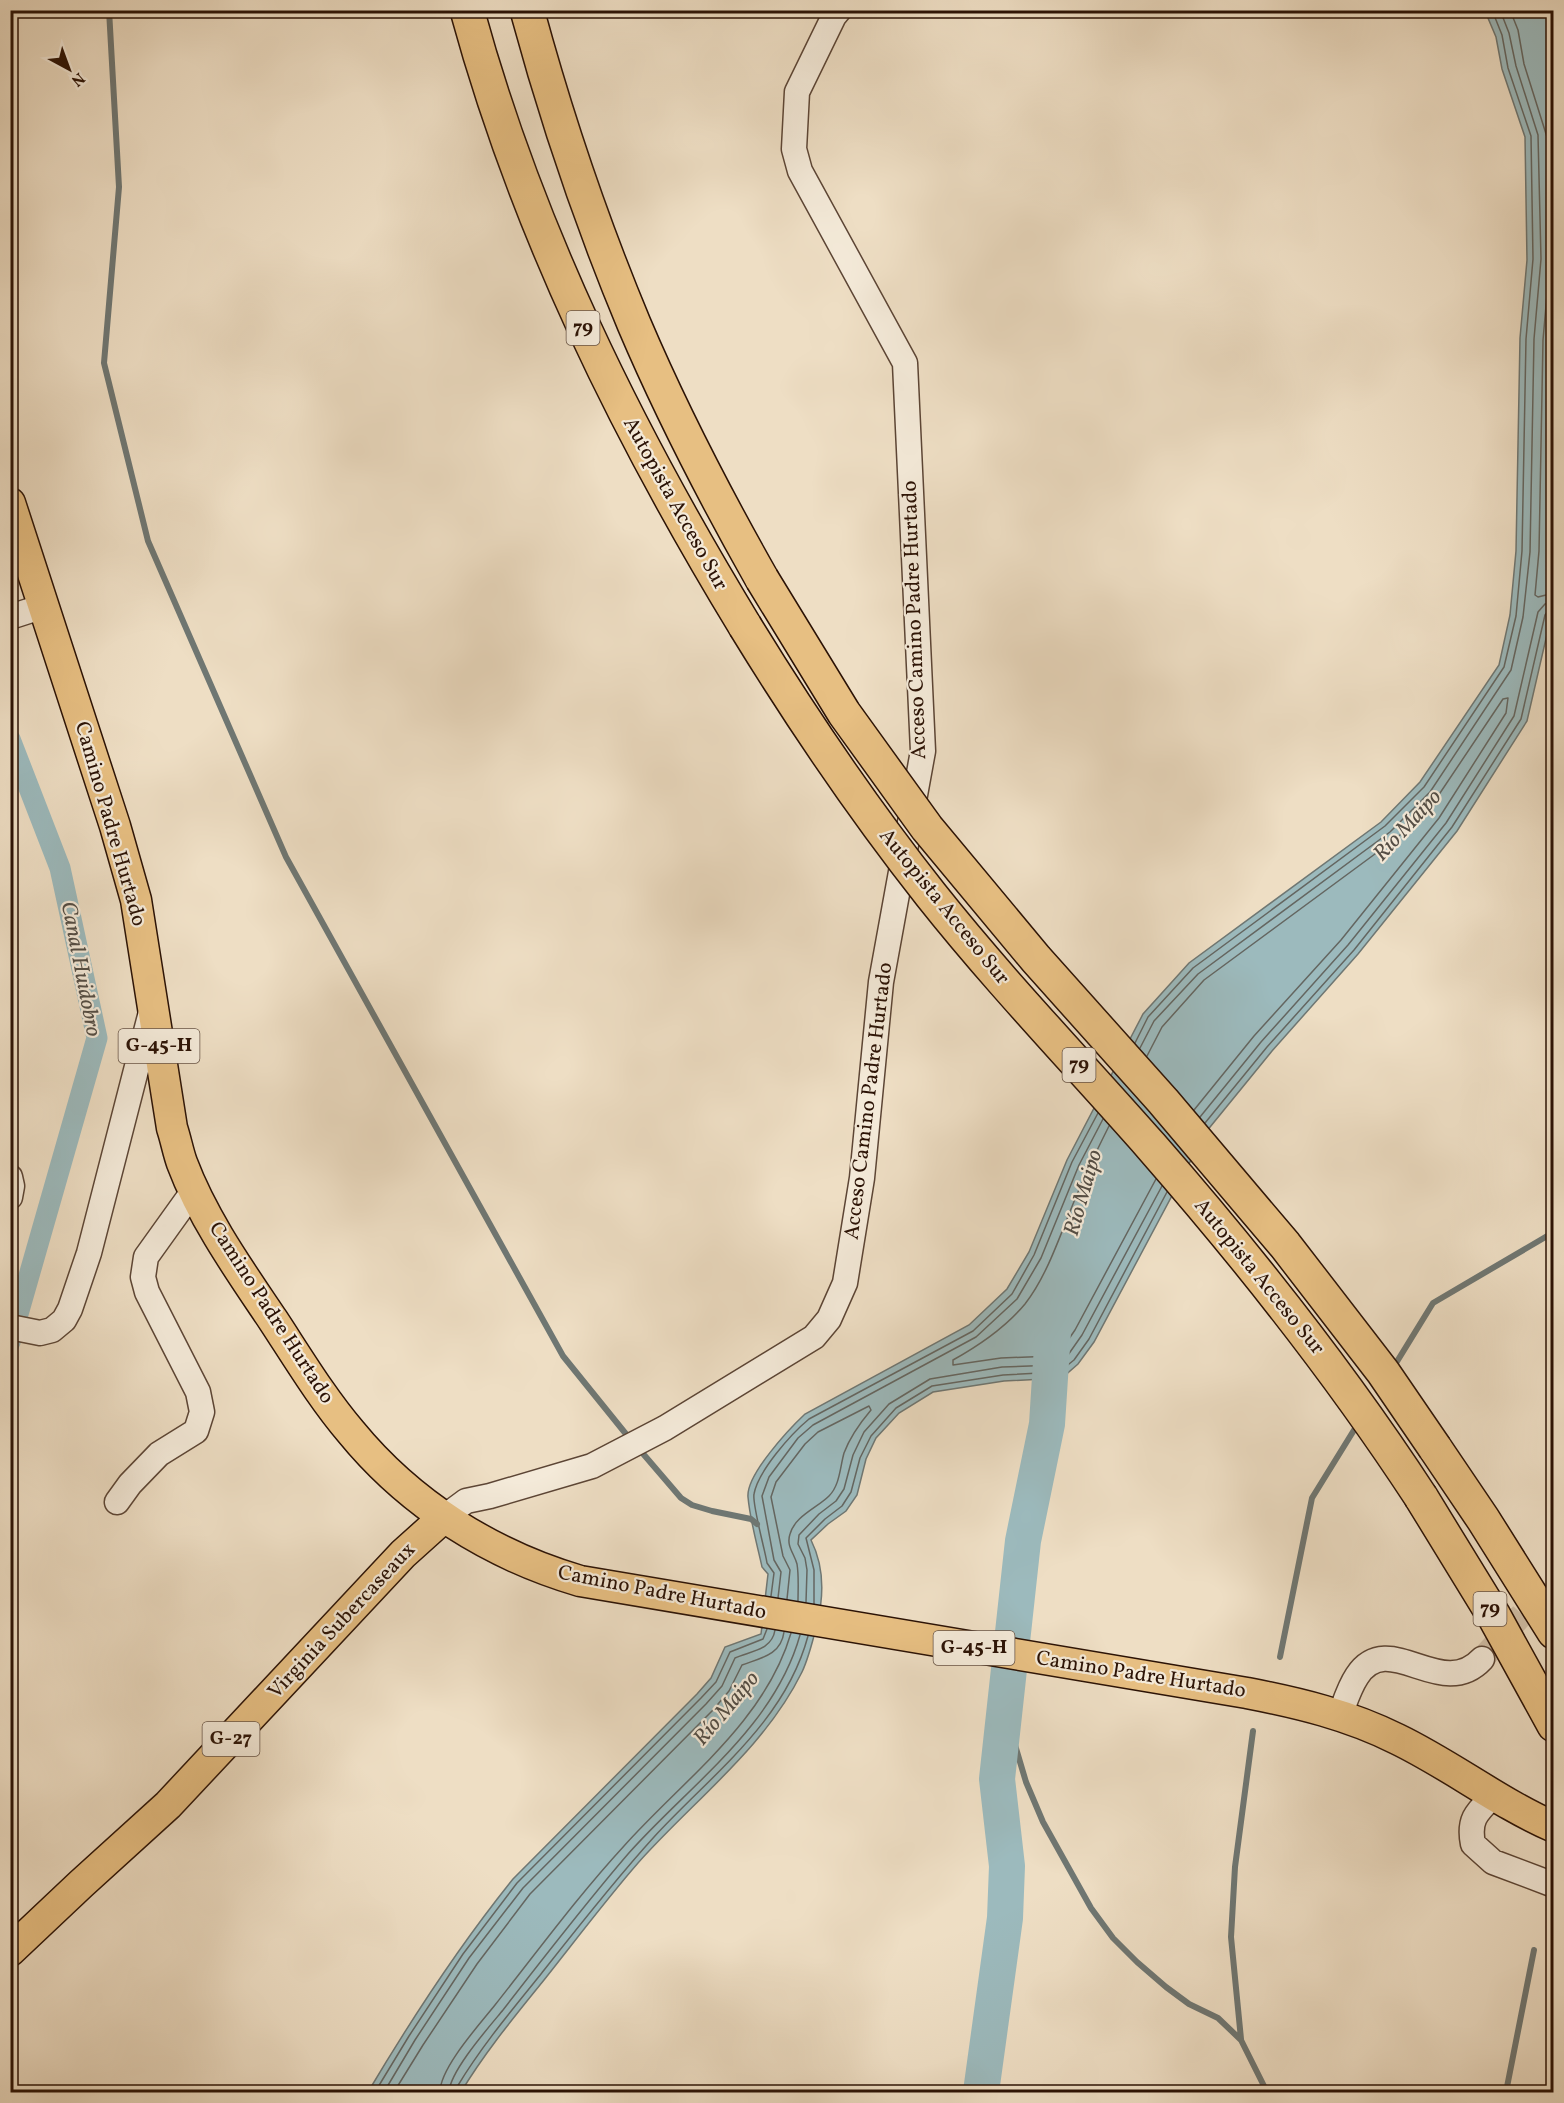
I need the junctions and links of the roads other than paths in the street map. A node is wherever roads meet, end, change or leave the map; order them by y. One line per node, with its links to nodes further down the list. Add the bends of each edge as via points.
1 (467, 10): 17 (highway, Autopista Acceso Sur / 79, bridge, via 525,186 585,332 658,477 744,626 813,735 888,840 978,952 1152,1148 1349,1390 1494,1616)
2 (527, 10): 14 (highway, Autopista Acceso Sur / 79, bridge, via 573,165 634,325 698,461 762,579 844,713 927,828 1285,1245 1349,1327 1483,1519)
3 (839, 10): 13 (street, Acceso Camino Padre Hurtado, via 797,92 794,149 800,171 905,363 923,751 881,982 862,1178 845,1283 829,1319 814,1337 665,1428 592,1466 466,1501)
4 (10, 503): 5 (main road, Camino Padre Hurtado / G-45-H)
5 (44, 606): 6 (street); 7 (main road, Camino Padre Hurtado / G-45-H, via 136,900)
6 (10, 617)
7 (153, 1004): 9 (main road, Camino Padre Hurtado / G-45-H, via 172,1128); 11 (street, via 89,1253 70,1309 52,1330)
8 (10, 1177): 10 (street)
9 (194, 1190): 12 (street, via 146,1257 143,1277 198,1392 202,1412 196,1431 159,1454); 13 (main road, Camino Padre Hurtado / G-45-H, via 247,1281 350,1432 391,1475)
10 (10, 1197)
11 (19, 1329)
12 (117, 1503)
13 (443, 1518): 16 (main road, Camino Padre Hurtado / G-45-H, via 512,1556 554,1573 608,1586 1247,1693); 21 (main road, Virginia Subercaseaux / G-27, via 403,1554 168,1805)
14 (1554, 1632)
15 (1482, 1659): 16 (street, via 1468,1671 1451,1674 1402,1660 1374,1662 1356,1677)
16 (1340, 1715): 18 (main road, Camino Padre Hurtado / G-45-H, via 1415,1748)
17 (1554, 1725)
18 (1494, 1795): 19 (main road, Camino Padre Hurtado / G-45-H); 20 (street, via 1476,1814 1470,1830 1473,1844 1494,1862)
19 (1549, 1825)
20 (1554, 1885)
21 (10, 1951)

